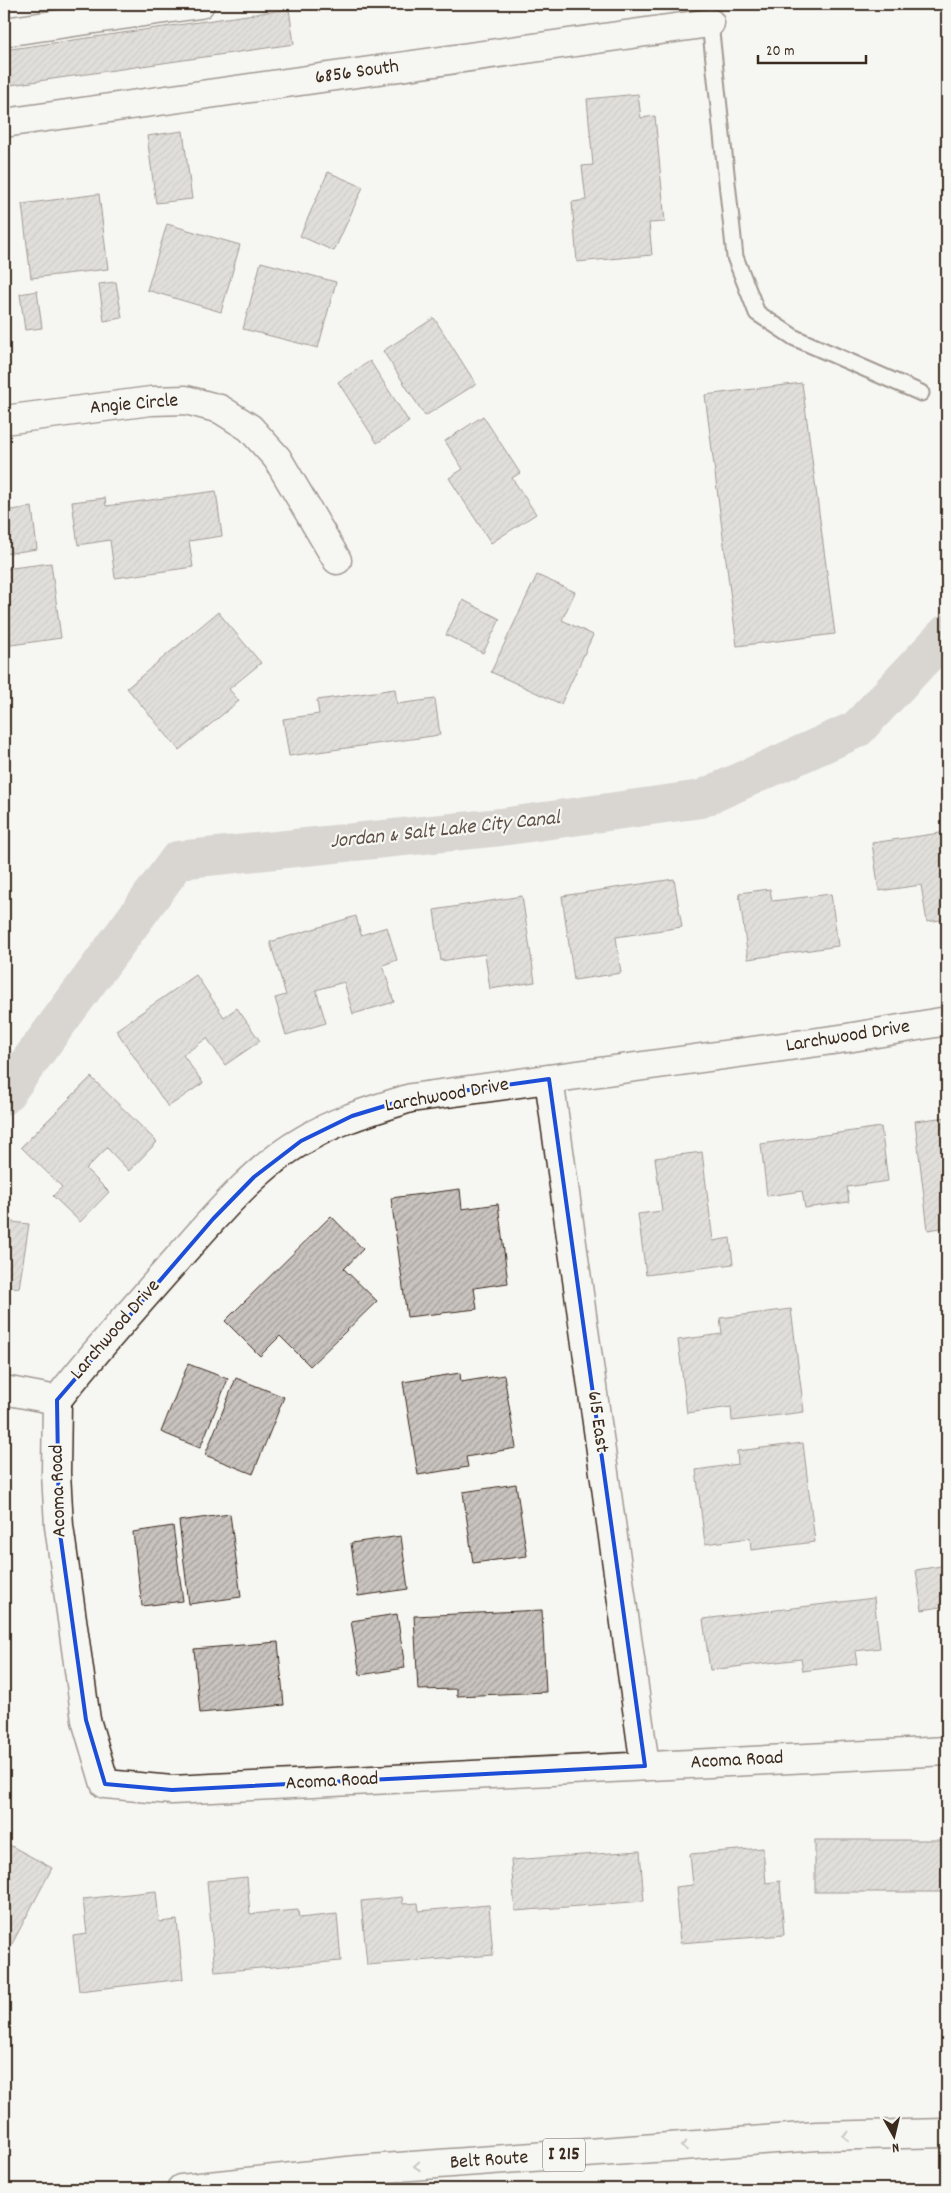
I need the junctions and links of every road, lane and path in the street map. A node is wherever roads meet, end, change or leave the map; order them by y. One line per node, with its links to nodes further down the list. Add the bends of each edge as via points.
1 (200, 4): 3 (main road)
2 (710, 23): 4 (main road, 6856 South); 5 (lane, via 735,257 757,313 795,338)
3 (4, 32)
4 (4, 123)
5 (921, 392)
6 (4, 420): 7 (main road, Angie Circle, via 151,401 186,400 220,409 250,428 277,458)
7 (337, 560)
8 (947, 1021): 9 (main road, Larchwood Drive)
9 (549, 1079): 11 (main road, Larchwood Drive, via 411,1098 352,1116 301,1141 254,1177 213,1219 90,1358); 13 (main road, 615 East)
10 (4, 1390): 11 (main road, Larchwood Drive)
11 (58, 1400): 13 (main road, Acoma Road, via 56,1473 59,1526 86,1720 105,1784 172,1790)
12 (947, 1751): 13 (main road, Acoma Road)
13 (645, 1766)
14 (947, 2133): 15 (main road, Belt Route / I 215, one-way to 15, via 817,2136 357,2170)
15 (181, 2189)

